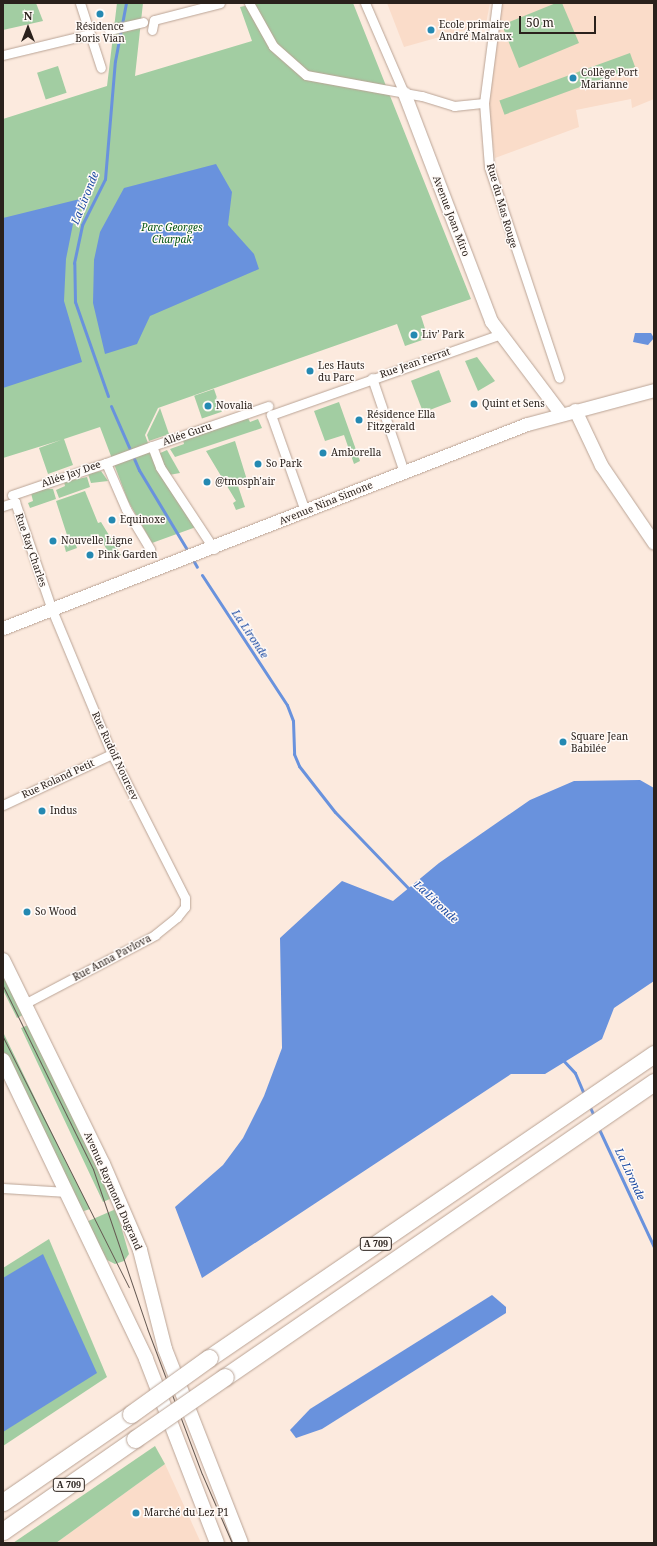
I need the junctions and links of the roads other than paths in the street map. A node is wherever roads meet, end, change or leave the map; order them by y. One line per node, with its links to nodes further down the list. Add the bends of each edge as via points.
1 (80, 3): 9 (street)
2 (220, 3): 8 (street, via 154,20)
3 (249, 3): 12 (street, via 273,46 294,68 325,80)
4 (365, 3): 12 (street, Avenue Joan Miro)
5 (497, 3): 13 (street, Rue du Mas Rouge)
6 (143, 22): 7 (street)
7 (109, 30)
8 (152, 30)
9 (90, 34): 10 (street); 11 (street)
10 (3, 55)
11 (101, 68)
12 (404, 93): 13 (street, via 454,106); 14 (street, Avenue Joan Miro)
13 (484, 103): 16 (street, Rue du Mas Rouge, via 492,181)
14 (498, 335): 15 (street, Rue Jean Ferrat); 20 (street, Avenue Joan Miro)
15 (372, 378): 23 (street); 26 (street, Rue Jean Ferrat, via 271,415)
16 (559, 378)
17 (654, 390): 19 (street, Avenue Nina Simone)
18 (268, 406): 21 (street, Allée Guru)
19 (575, 410): 20 (street, Avenue Nina Simone); 27 (street, via 601,465)
20 (561, 414): 23 (street, Avenue Nina Simone)
21 (152, 446): 22 (street); 29 (street, Allée Guru, via 160,467)
22 (106, 462): 24 (street, Allée Jay Dee); 28 (street, Allée Jay Dee, via 126,509)
23 (404, 472): 26 (street, Avenue Nina Simone)
24 (12, 495)
25 (3, 506): 30 (street, Rue Ray Charles, via 15,502)
26 (305, 511): 29 (street, Avenue Nina Simone)
27 (654, 543)
28 (150, 550)
29 (211, 550): 30 (street, Avenue Nina Simone)
30 (52, 610): 31 (street, Avenue Nina Simone); 32 (street, Rue Rudolf Noureev)
31 (3, 628)
32 (112, 754): 33 (street, Rue Roland Petit); 34 (street, Rue Rudolf Noureev)
33 (3, 805)
34 (185, 898): 36 (street, Rue Anna Pavlova, via 185,907 177,917 155,935)
35 (3, 960): 36 (main road, Avenue Raymond Dugrand)
36 (24, 1004): 45 (main road, Avenue Raymond Dugrand, via 103,1164 140,1250 165,1349)
37 (654, 1054): 42 (highway, A 709, bridge)
38 (3, 1060): 41 (main road)
39 (652, 1083): 43 (highway, A 709, bridge)
40 (3, 1188): 41 (street)
41 (67, 1192): 44 (main road, via 146,1359)
42 (3, 1502)
43 (3, 1531)
44 (217, 1543)
45 (241, 1543)

